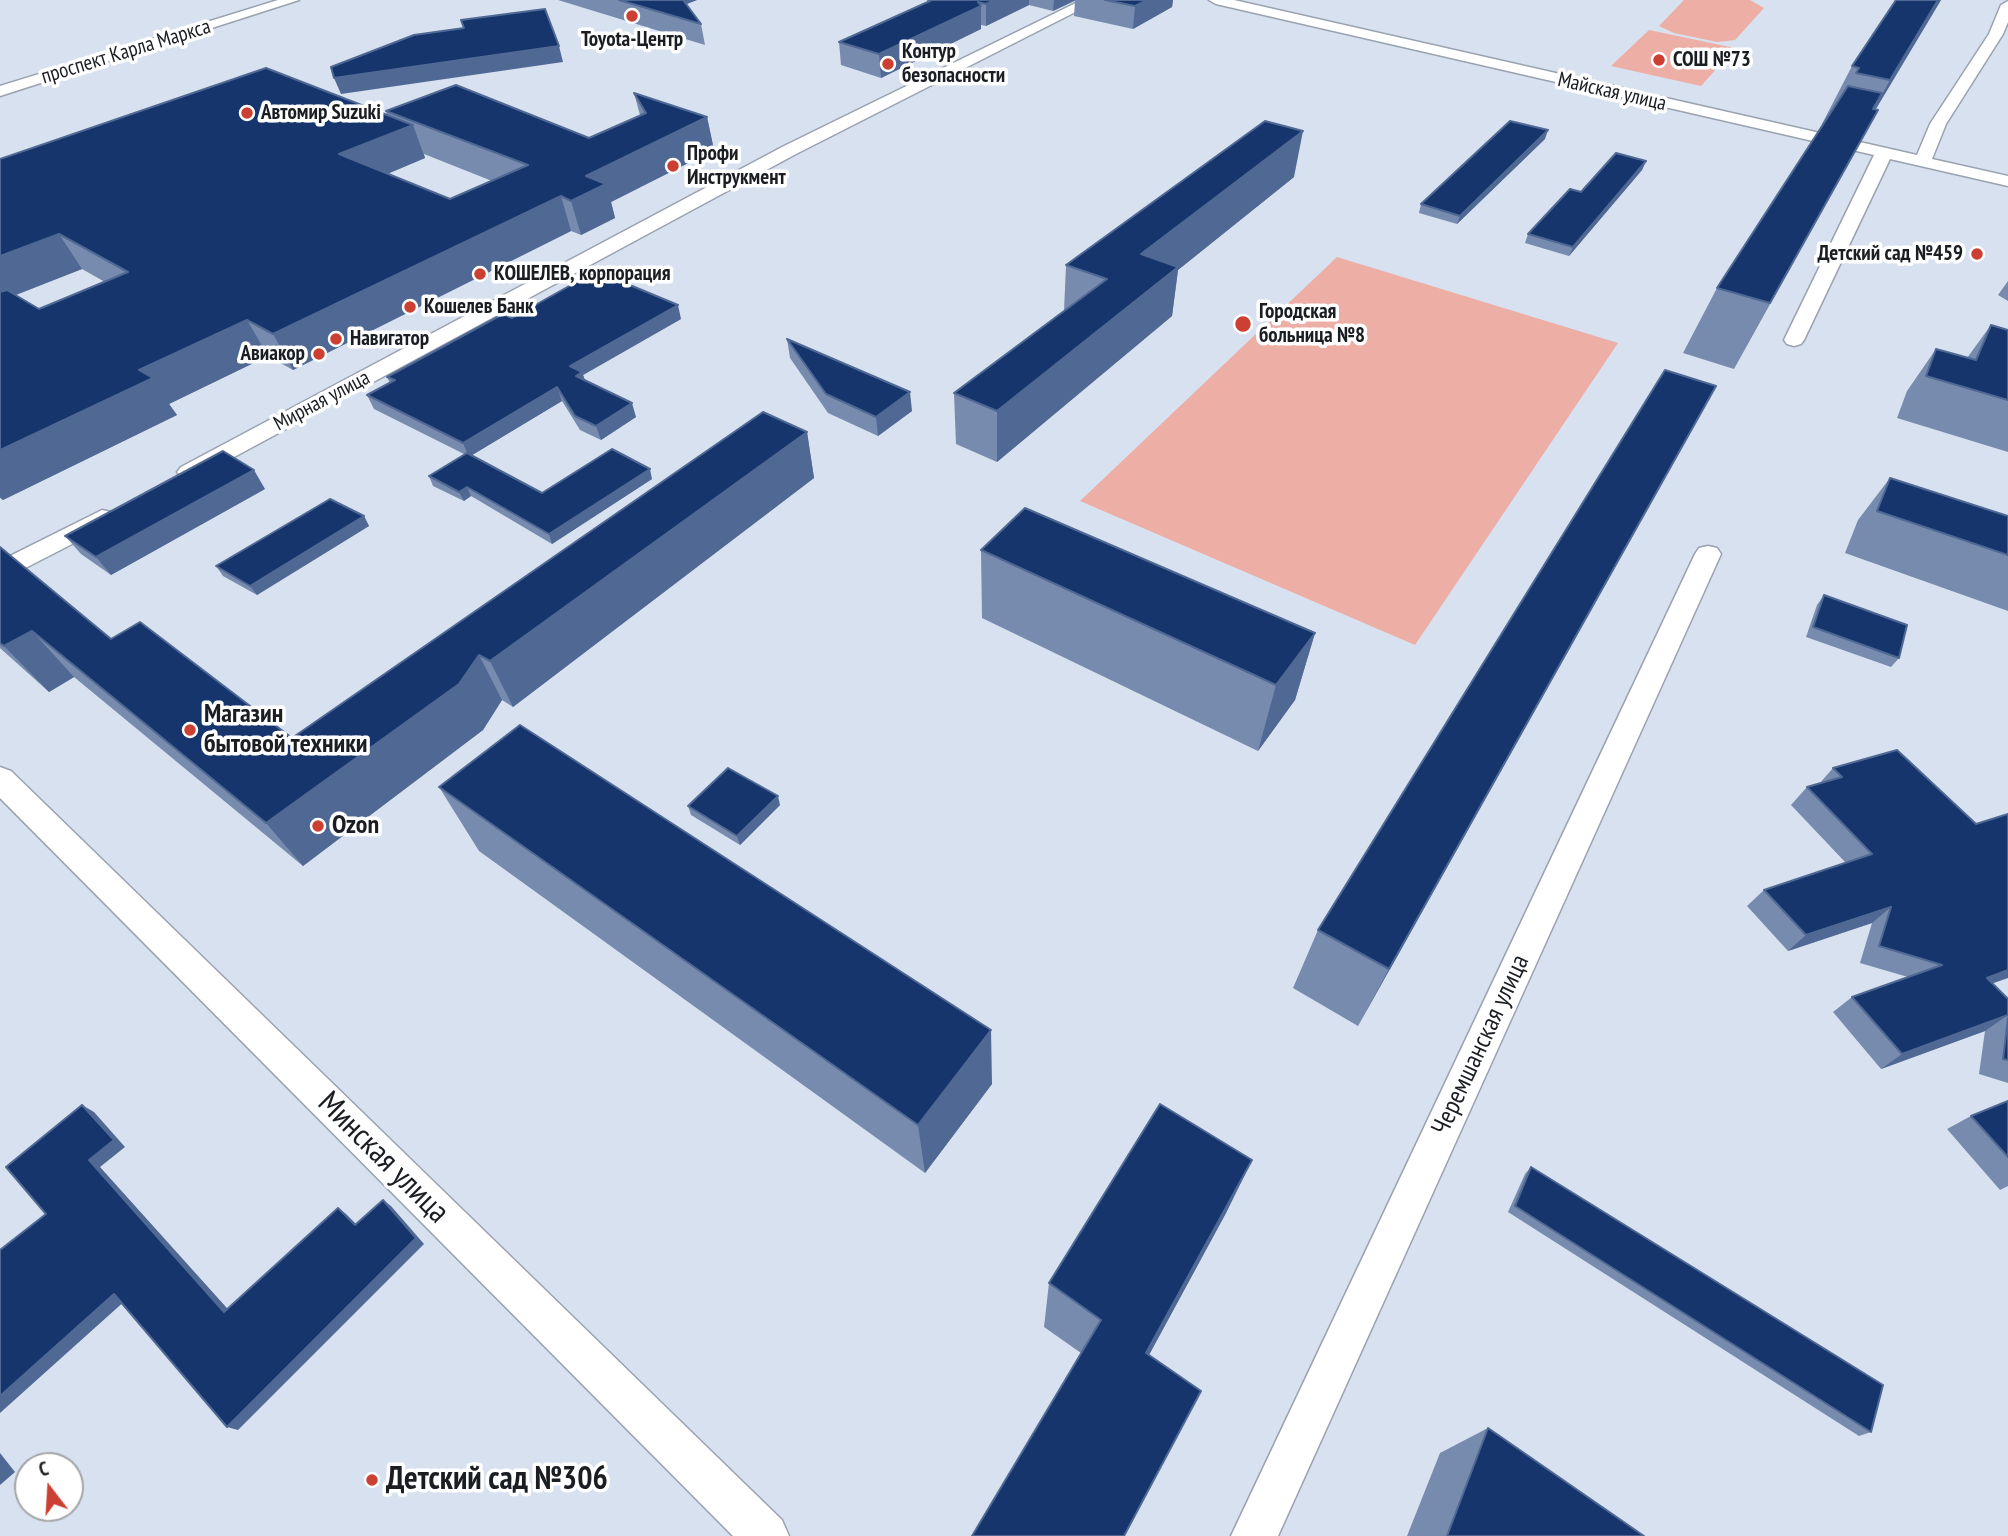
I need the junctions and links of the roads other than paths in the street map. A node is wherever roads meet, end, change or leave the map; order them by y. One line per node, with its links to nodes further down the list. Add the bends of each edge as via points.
1 (292, 0): 5 (street, проспект Карла Маркса)
2 (1092, 0): 10 (street, Мирная улица, via 790,150)
3 (1216, 0): 6 (street, Майская улица)
4 (2008, 5): 7 (street, via 1996,34 1938,124)
5 (0, 91)
6 (1884, 153): 7 (street, Майская улица); 9 (street)
7 (1922, 162): 8 (street, Майская улица)
8 (2008, 181)
9 (1794, 340)
10 (173, 480)
11 (124, 507): 13 (street)
12 (1708, 554): 16 (street, Черемшанская улица)
13 (0, 572)
14 (0, 779): 15 (street, Минская улица)
15 (766, 1536)
16 (1254, 1536)

